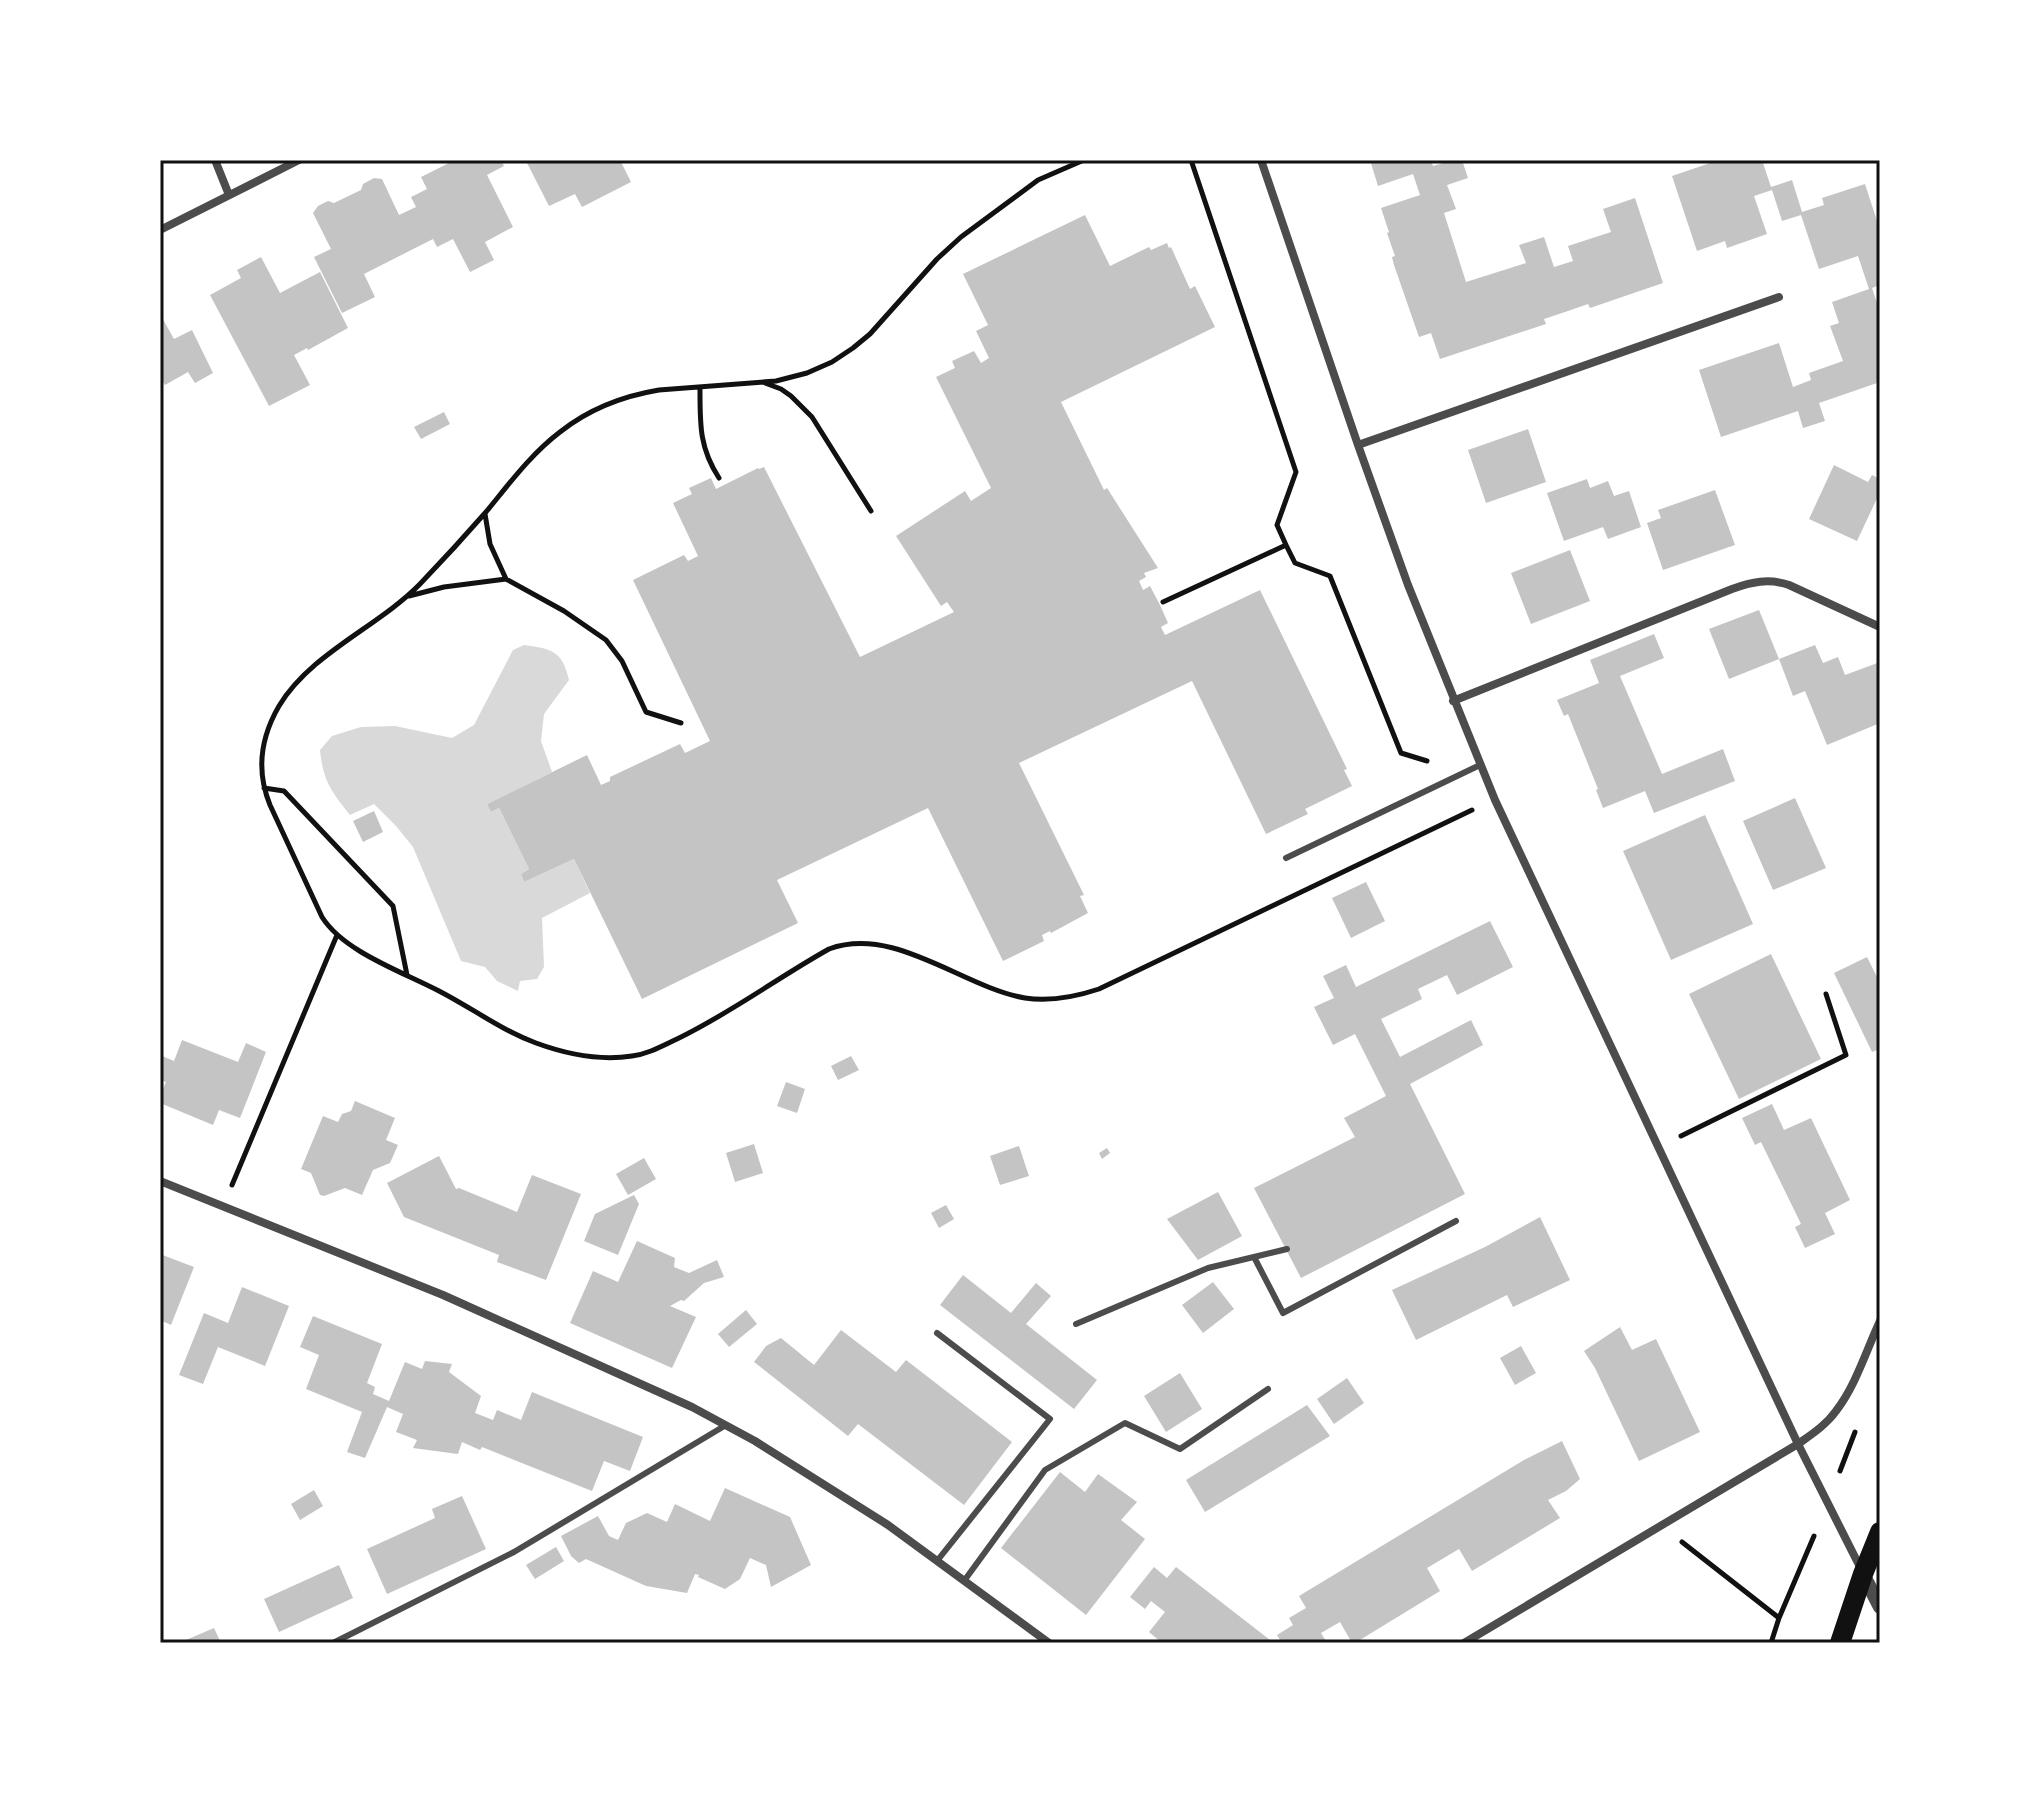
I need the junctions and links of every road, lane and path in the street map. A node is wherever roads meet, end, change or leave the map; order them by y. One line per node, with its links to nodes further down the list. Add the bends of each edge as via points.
1 (215, 160): 6 (street)
2 (299, 160): 6 (street)
3 (1084, 160): 9 (path, via 1038,180 961,237 870,334 843,355 807,373)
4 (1191, 160): 15 (path, via 1296,472 1277,525)
5 (1261, 160): 11 (street)
6 (229, 195): 7 (street)
7 (160, 230)
8 (1779, 297): 11 (street)
9 (764, 383): 10 (path); 13 (path, via 791,396 812,417)
10 (700, 387): 12 (path, via 703,443); 14 (path, via 641,393 597,408 535,453)
11 (1358, 445): 20 (street)
12 (719, 478)
13 (871, 511)
14 (484, 513): 16 (path, via 490,544); 17 (path)
15 (1286, 545): 18 (path); 23 (path, via 1295,563 1330,576 1401,753 1429,762)
16 (506, 579): 17 (path); 21 (path, via 606,640 646,712)
17 (404, 598): 24 (path, via 301,678 282,702 262,751)
18 (1163, 602)
19 (1880, 627): 20 (street, via 1789,585 1758,582)
20 (1453, 701): 22 (street)
21 (681, 723)
22 (1480, 765): 23 (lane); 25 (street)
23 (1439, 786): 26 (path); 27 (lane)
24 (264, 788): 28 (path, via 322,917); 29 (path, via 284,791 393,906)
25 (1495, 800): 26 (path); 31 (street)
26 (1453, 819): 29 (path, via 1099,989 1062,999 1010,994 904,952 856,943 829,949 656,1049 600,1057 533,1042)
27 (1286, 858)
28 (337, 935): 29 (path); 33 (path)
29 (407, 975)
30 (1826, 994): 31 (path, via 1846,1055)
31 (1658, 1147): 43 (street)
32 (160, 1181): 33 (street)
33 (223, 1206): 42 (street, via 481,1311)
34 (1456, 1221): 36 (lane, via 1283,1313)
35 (1287, 1249): 36 (lane)
36 (1254, 1257): 38 (lane, via 1208,1268)
37 (1880, 1321): 43 (street, via 1842,1403)
38 (1076, 1324)
39 (937, 1333): 47 (lane, via 1050,1419)
40 (1268, 1389): 49 (lane, via 1180,1449 1125,1423 1045,1470)
41 (1860, 1419): 44 (path)
42 (726, 1425): 47 (street); 52 (lane, via 514,1552)
43 (1798, 1444): 44 (street); 45 (street)
44 (1828, 1502): 48 (street); 51 (path)
45 (1660, 1525): 51 (path); 54 (street)
46 (1880, 1532): 48 (main road)
47 (937, 1561): 49 (street)
48 (1863, 1574): 50 (street); 56 (main road)
49 (964, 1581): 53 (street)
50 (1880, 1607)
51 (1779, 1618): 55 (path)
52 (333, 1643)
53 (1049, 1643)
54 (1464, 1643)
55 (1771, 1643)
56 (1840, 1643)

